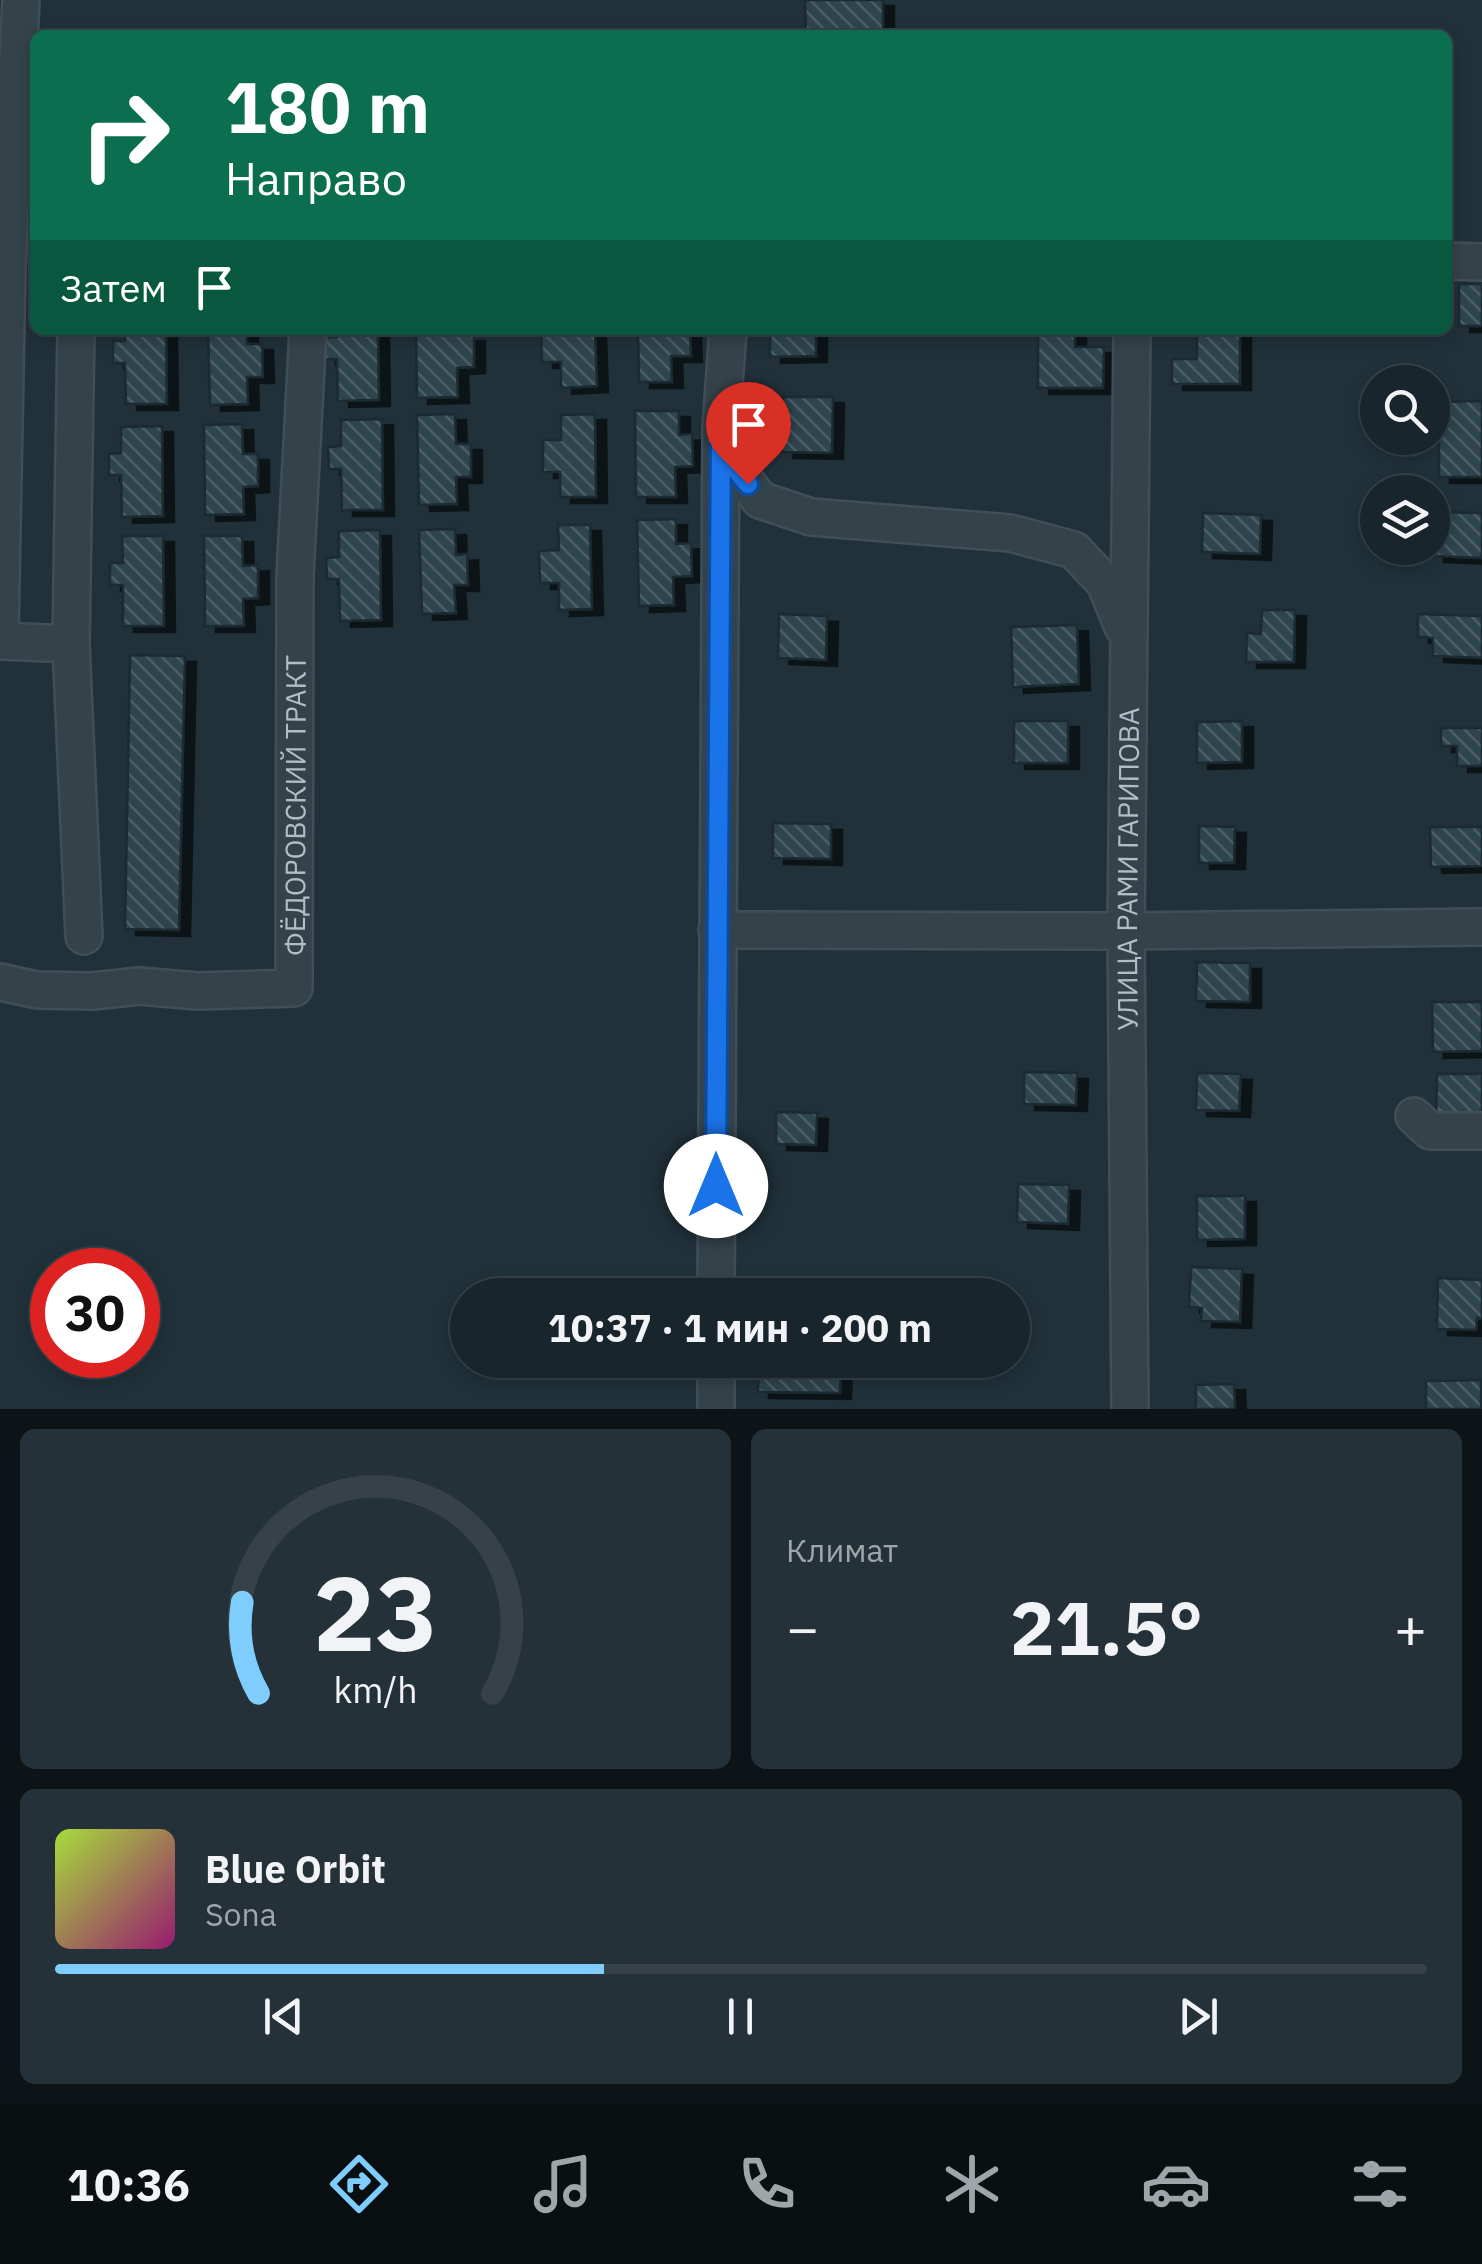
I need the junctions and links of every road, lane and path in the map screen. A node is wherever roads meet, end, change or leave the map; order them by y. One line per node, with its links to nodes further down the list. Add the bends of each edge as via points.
1 (21, 0): 9 (street, via 7,268)
2 (1452, 261): 3 (street)
3 (1482, 262)
4 (76, 335): 12 (street)
5 (308, 335): 17 (street, ФЁДОРОВСКИЙ ТРАКТ, via 295,576 294,988 37,990)
6 (728, 335): 8 (street)
7 (1132, 335): 11 (street, УЛИЦА РАМИ ГАРИПОВА)
8 (721, 426): 11 (street, via 735,468 760,500 812,517 1010,533 1074,550 1105,583); 14 (street)
9 (0, 633)
10 (0, 642): 12 (street)
11 (1129, 642): 15 (street, УЛИЦА РАМИ ГАРИПОВА)
12 (71, 644): 16 (street)
13 (1482, 927): 15 (street)
14 (717, 930): 15 (street); 20 (street)
15 (1126, 931): 23 (street, УЛИЦА РАМИ ГАРИПОВА)
16 (84, 936)
17 (0, 982)
18 (1414, 1116): 19 (street, via 1430,1130)
19 (1482, 1130)
20 (716, 1278)
21 (716, 1378): 22 (street)
22 (716, 1409)
23 (1130, 1409)

